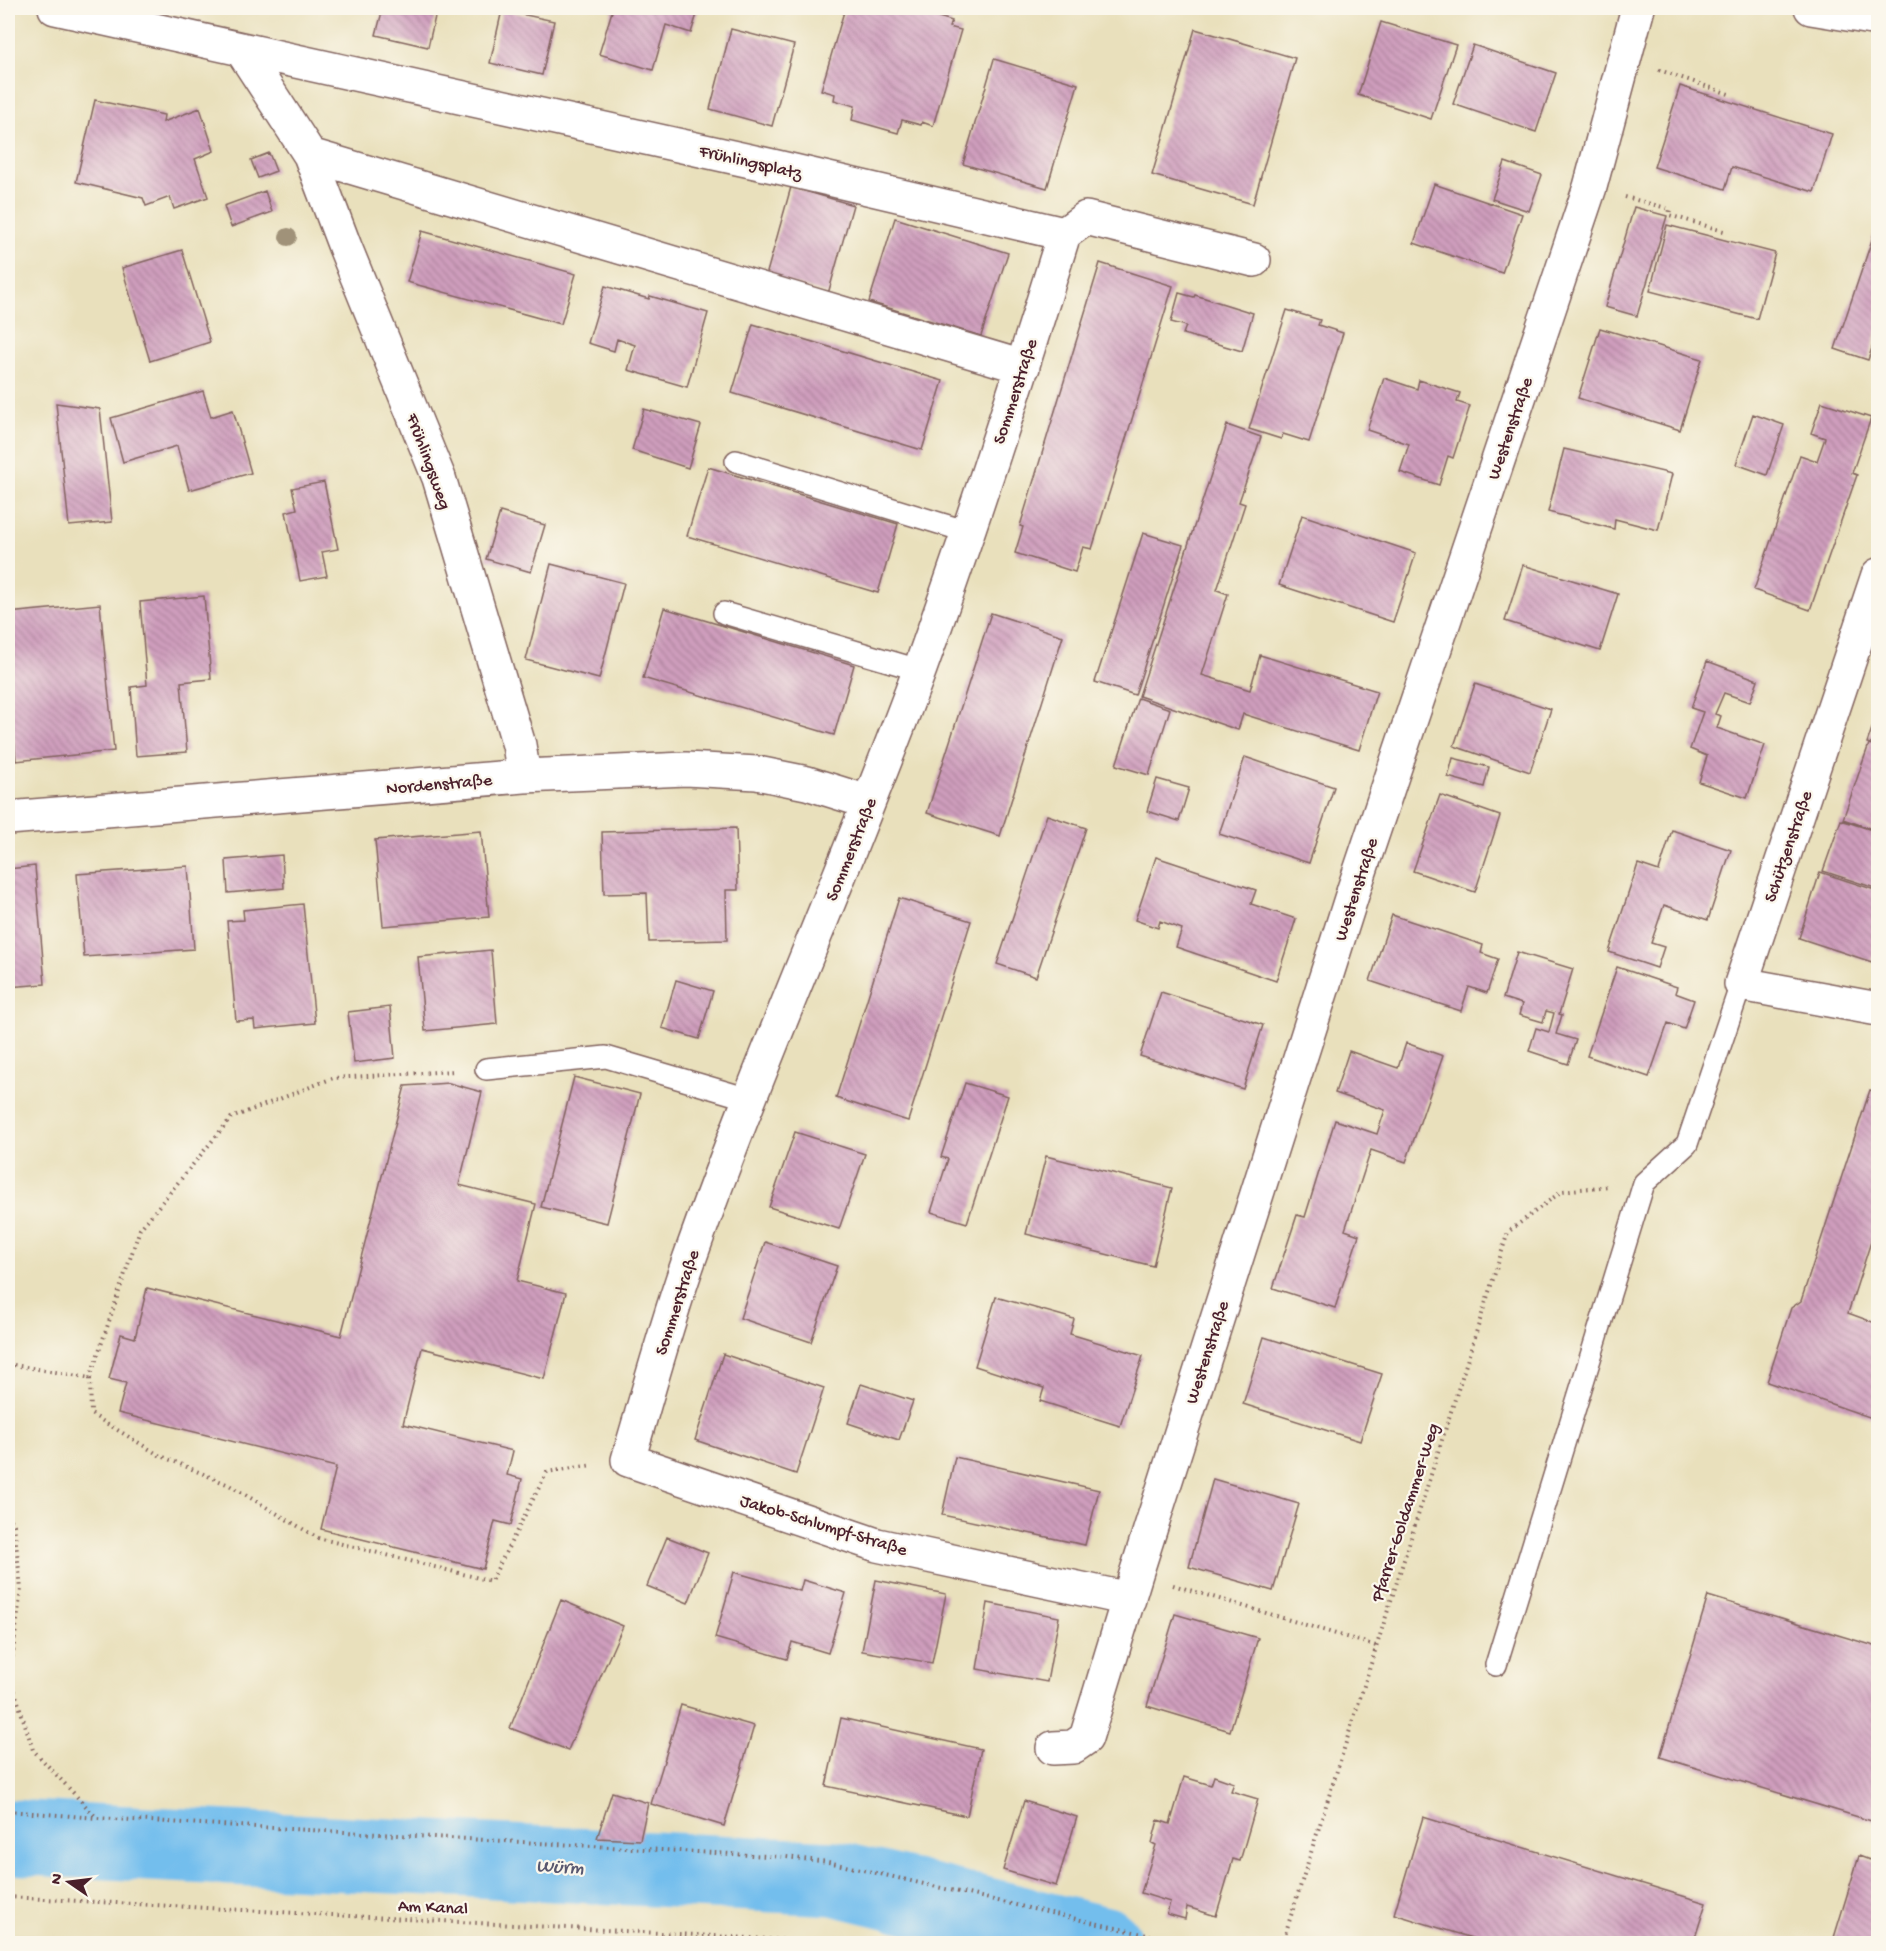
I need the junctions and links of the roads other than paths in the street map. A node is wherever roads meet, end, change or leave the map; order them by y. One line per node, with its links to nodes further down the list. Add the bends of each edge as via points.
1 (55, 8): 5 (street, Frühlingsplatz)
2 (1638, 8): 23 (street, Westenstraße, via 1590,188 1354,889)
3 (1811, 8): 4 (street)
4 (1878, 19)
5 (241, 49): 6 (street); 7 (street, Frühlingsplatz)
6 (310, 155): 9 (street); 15 (street, Frühlingsweg, via 439,478 519,746)
7 (1065, 234): 8 (street, via 1086,218); 9 (street, Sommerstraße)
8 (1254, 260)
9 (1023, 367): 11 (street, Sommerstraße)
10 (736, 461): 11 (lane)
11 (968, 532): 14 (street, Sommerstraße)
12 (1878, 575): 18 (street, Schützenstraße)
13 (724, 613): 14 (lane)
14 (919, 670): 16 (street, Sommerstraße)
15 (524, 776): 16 (street, Nordenstraße, via 686,770 757,773); 17 (street, Nordenstraße)
16 (868, 802): 21 (street, Sommerstraße)
17 (8, 818)
18 (1741, 984): 19 (street); 24 (lane, via 1687,1144 1644,1183)
19 (1878, 1009)
20 (486, 1070): 21 (lane, via 606,1057)
21 (748, 1100): 22 (street, Sommerstraße, via 688,1263)
22 (628, 1460): 23 (street, Jakob-Schlumpf-Straße, via 877,1545)
23 (1132, 1586): 25 (street, Westenstraße, via 1086,1738 1073,1747)
24 (1496, 1665)
25 (1053, 1748)

